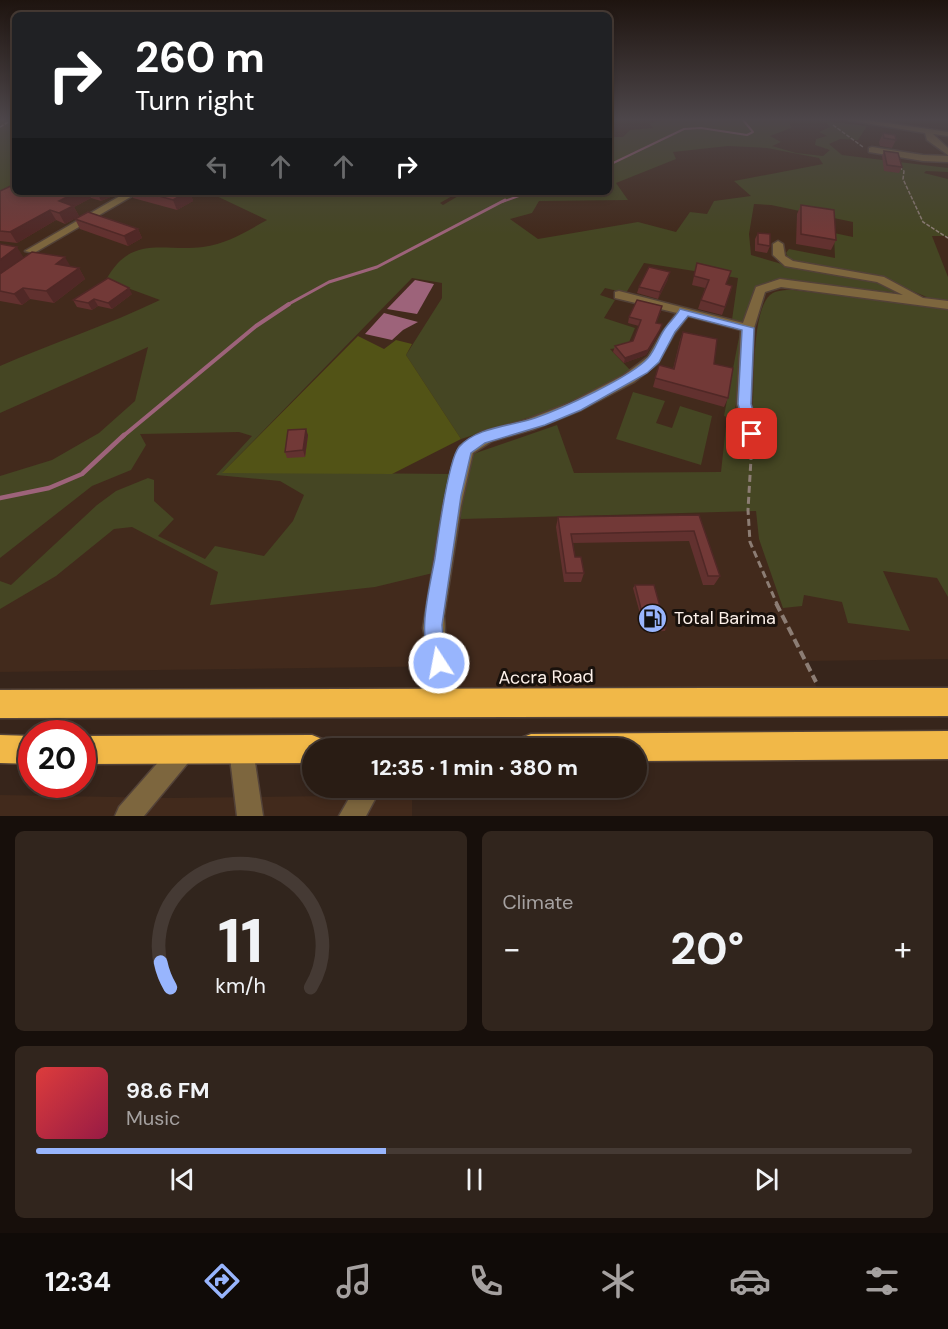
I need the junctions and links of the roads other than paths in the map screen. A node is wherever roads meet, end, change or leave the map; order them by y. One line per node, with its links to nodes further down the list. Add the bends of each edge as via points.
1 (925, 158): 2 (street)
2 (948, 159)
3 (129, 195): 5 (street)
4 (778, 244): 7 (street, via 781,260 793,265 880,279)
5 (28, 254)
6 (619, 295): 9 (street)
7 (924, 302): 8 (street); 10 (street, via 771,285 758,295)
8 (948, 305)
9 (684, 311): 10 (street); 14 (street, via 654,359 642,370 576,407 480,439 465,450 453,496 433,625)
10 (748, 328): 11 (street, via 744,404)
11 (752, 434)
12 (948, 702): 14 (highway, Accra Road, via 652,700)
13 (0, 704): 14 (highway, Accra Road)
14 (447, 704)
15 (948, 745): 16 (highway)
16 (647, 747)
17 (185, 748): 19 (highway); 22 (highway); 24 (street)
18 (0, 749): 21 (highway)
19 (241, 749): 20 (highway); 25 (street)
20 (302, 749)
21 (18, 750)
22 (96, 750)
23 (363, 798): 26 (street)
24 (128, 816)
25 (250, 816)
26 (352, 816)

